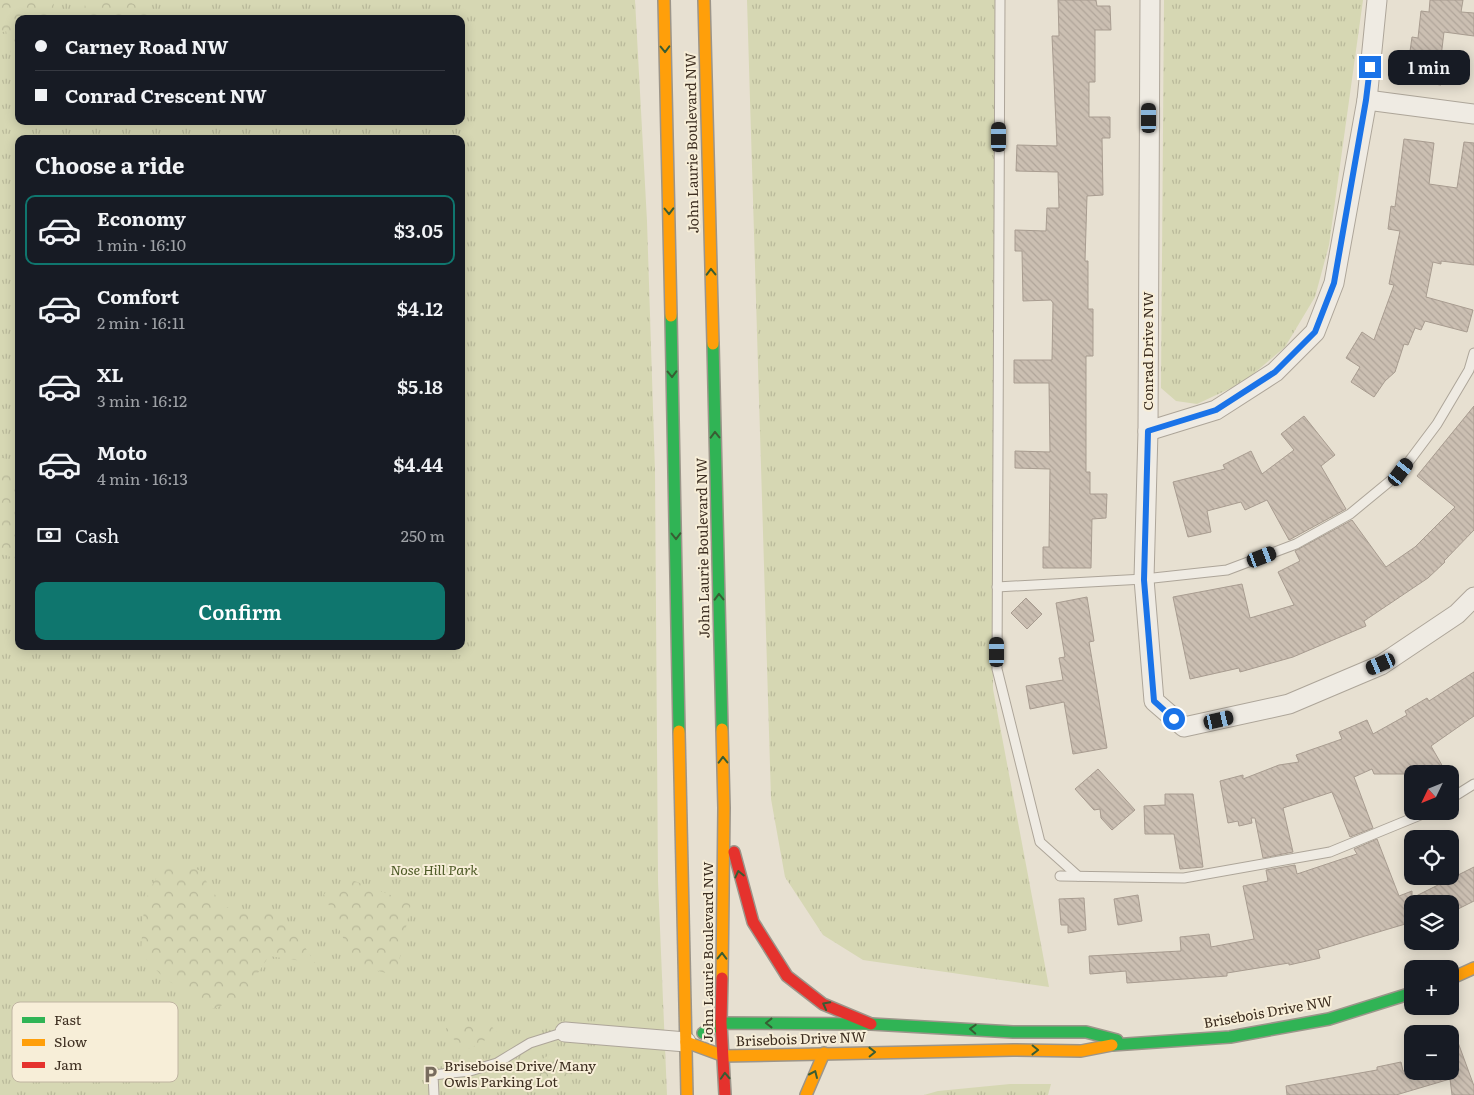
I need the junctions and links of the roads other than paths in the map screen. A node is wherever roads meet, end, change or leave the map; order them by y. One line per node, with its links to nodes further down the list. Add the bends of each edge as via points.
1 (664, 0): 25 (main road, John Laurie Boulevard NW, one-way to 25)
2 (704, 0): 15 (main road, John Laurie Boulevard NW, one-way to 2)
3 (1000, 0): 11 (lane)
4 (1150, 0): 9 (street, Conrad Drive NW)
5 (1377, 0): 6 (street)
6 (1366, 100): 7 (street); 9 (street, via 1334,283 1315,332 1275,372 1216,410)
7 (1474, 114)
8 (1474, 353): 10 (lane, via 1468,370 1437,424 1401,472 1350,514 1296,544 1227,570)
9 (1148, 431): 10 (street, Conrad Drive NW)
10 (1144, 580): 11 (lane); 12 (street, Conrad Drive NW, via 1154,701 1184,728 1289,704 1381,664 1457,614)
11 (997, 587): 18 (lane, via 997,669 1040,842)
12 (1474, 597)
13 (1474, 784): 14 (lane)
14 (1459, 793)
15 (724, 808): 22 (main road, John Laurie Boulevard NW, one-way to 15); 23 (main road, one-way to 15, via 823,1004 787,976 753,922)
16 (1408, 820): 18 (lane, via 1330,852 1184,878)
17 (1060, 876): 18 (lane)
18 (1078, 876)
19 (1474, 968): 20 (main road)
20 (1459, 974)
21 (1404, 996): 26 (main road, Brisebois Drive NW, via 1329,1019 1230,1037)
22 (722, 1023): 23 (main road, Brisebois Drive NW, one-way to 22); 25 (main road, Brisebois Drive NW); 28 (main road, John Laurie Boulevard NW)
23 (870, 1024): 26 (main road, Brisebois Drive NW, one-way to 23, via 1086,1032 1013,1032)
24 (565, 1032): 25 (street); 29 (lane, via 530,1043 497,1063 470,1071 433,1075)
25 (686, 1042): 28 (main road, Brisebois Drive NW); 30 (main road, John Laurie Boulevard NW)
26 (1125, 1043): 27 (main road, Brisebois Drive NW, one-way to 26, via 1081,1051)
27 (824, 1053): 28 (main road, Brisebois Drive NW); 32 (main road, one-way to 27)
28 (724, 1056): 31 (main road, John Laurie Boulevard NW, one-way to 28)
29 (434, 1095)
30 (687, 1095)
31 (725, 1095)
32 (806, 1095)

